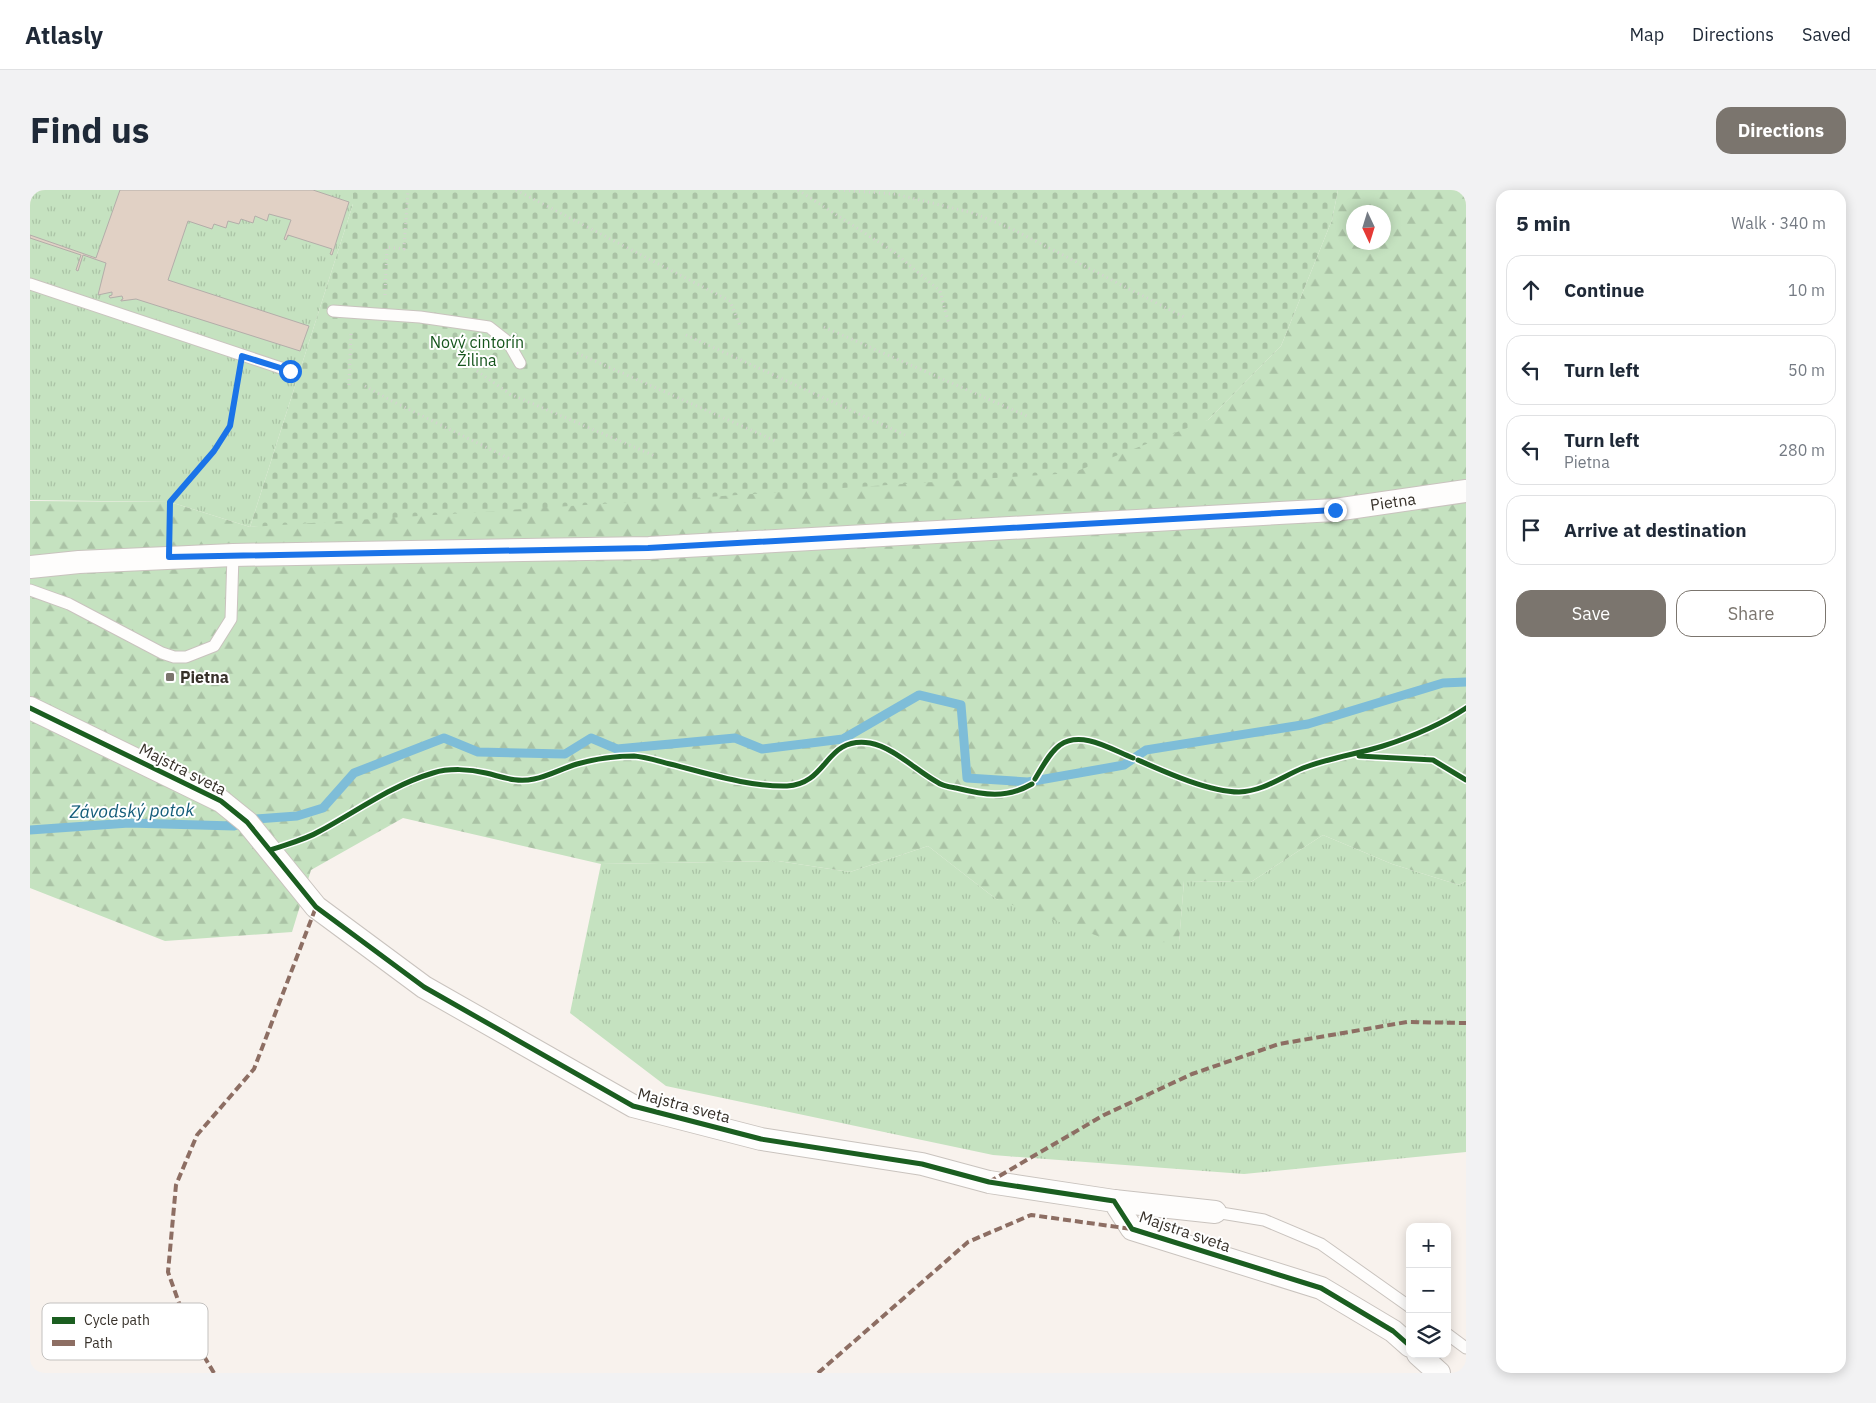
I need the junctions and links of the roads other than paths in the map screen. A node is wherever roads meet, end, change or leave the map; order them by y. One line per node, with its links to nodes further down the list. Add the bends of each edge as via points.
1 (30, 284): 4 (lane)
2 (333, 311): 3 (lane, via 420,317 489,328 508,342)
3 (520, 363)
4 (290, 371)
5 (1466, 491): 6 (street, Pietna, via 1335,510 648,548)
6 (233, 555): 7 (street, Pietna); 8 (lane, via 231,619 214,646 186,657 162,653 69,604)
7 (30, 566)
8 (30, 590)
9 (30, 708): 10 (street, Majstra sveta, via 221,801 247,822 316,907 424,987 633,1106 761,1139 922,1164 989,1182)
10 (1114, 1201): 11 (street, Majstra sveta); 14 (street, Majstra sveta, via 1132,1229 1321,1288 1393,1331)
11 (1215, 1212): 12 (lane, via 1264,1220 1321,1244)
12 (1406, 1304)
13 (1451, 1337): 15 (lane)
14 (1406, 1342)
15 (1466, 1348)
16 (1422, 1358): 17 (street)
17 (1439, 1373)

